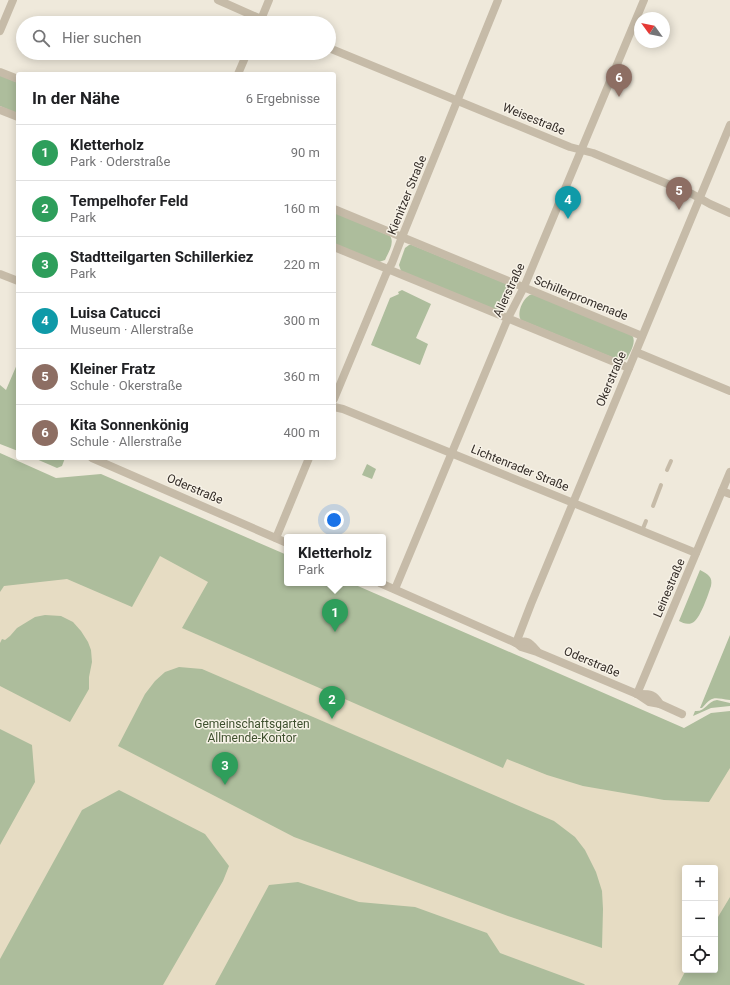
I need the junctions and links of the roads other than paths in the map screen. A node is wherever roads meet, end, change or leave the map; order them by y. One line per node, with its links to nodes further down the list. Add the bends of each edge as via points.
1 (13, 0): 8 (street)
2 (218, 0): 6 (street)
3 (269, 0): 7 (street)
4 (498, 0): 14 (street, Kienitzer Straße)
5 (644, 0): 18 (street, Allerstraße)
6 (250, 16)
7 (262, 16)
8 (0, 31)
9 (336, 51): 14 (street, Weisestraße)
10 (244, 60): 12 (street)
11 (0, 72): 13 (street)
12 (239, 72)
13 (16, 78)
14 (458, 101): 18 (street, Weisestraße); 22 (street, Kienitzer Straße)
15 (0, 110): 16 (street)
16 (16, 116)
17 (730, 126): 19 (street, Okerstraße)
18 (582, 150): 19 (street, Weisestraße); 27 (street, Allerstraße)
19 (700, 198): 21 (street, Weisestraße); 29 (street, Okerstraße)
20 (336, 210): 22 (street, Schillerpromenade)
21 (730, 213)
22 (402, 237): 24 (street, Kienitzer Straße); 27 (street, Schillerpromenade)
23 (336, 248): 24 (street)
24 (388, 269): 28 (street); 33 (street, Kienitzer Straße)
25 (0, 274): 26 (street)
26 (16, 280)
27 (524, 287): 28 (street, Allerstraße); 29 (street, Schillerpromenade)
28 (508, 318): 31 (street); 35 (street, Allerstraße)
29 (642, 336): 30 (street, Okerstraße)
30 (636, 352): 31 (street, Okerstraße); 32 (street)
31 (629, 368): 43 (street, Okerstraße)
32 (730, 391)
33 (336, 394)
34 (336, 407): 35 (street, Lichtenrader Straße)
35 (452, 453): 43 (street, Lichtenrader Straße); 51 (street, Allerstraße)
36 (97, 460): 47 (street, Oderstraße)
37 (308, 460): 47 (street)
38 (671, 461): 39 (lane)
39 (667, 470)
40 (730, 472): 42 (street, Leinestraße)
41 (661, 485): 44 (lane)
42 (726, 493): 49 (street, Leinestraße)
43 (573, 503): 46 (street, Lichtenrader Straße); 52 (street, Okerstraße)
44 (653, 506)
45 (646, 521): 46 (lane)
46 (642, 531): 49 (street, Lichtenrader Straße)
47 (276, 538): 48 (street, Oderstraße)
48 (284, 542)
49 (696, 552): 53 (street, Leinestraße)
50 (386, 586): 51 (street, Oderstraße)
51 (395, 590): 52 (street, Oderstraße)
52 (516, 642): 53 (street, Oderstraße, via 524,640 537,652)
53 (637, 694): 54 (street, Oderstraße, via 649,702)
54 (682, 714)

